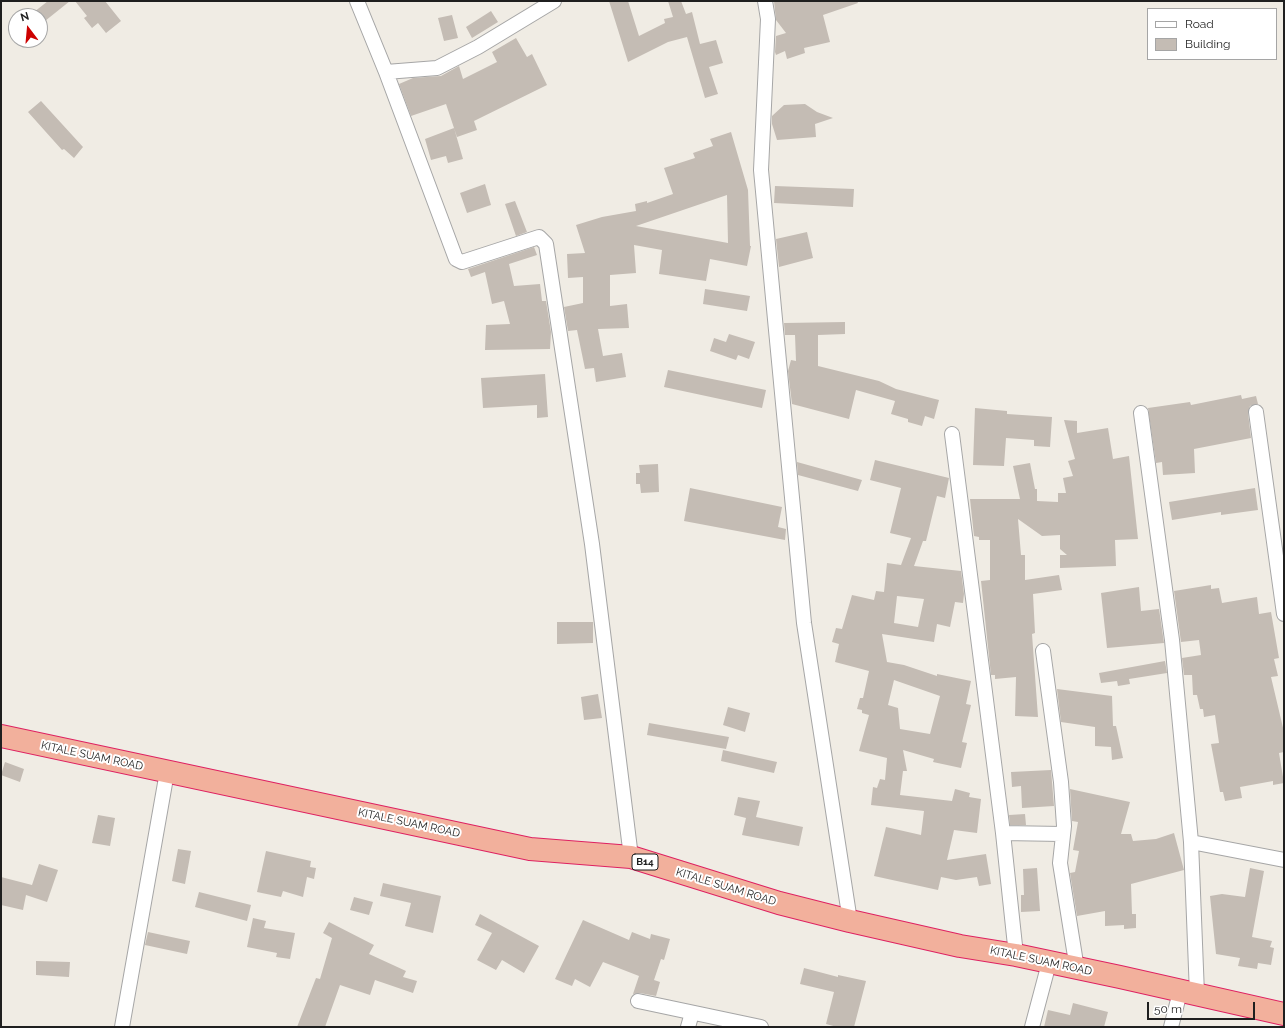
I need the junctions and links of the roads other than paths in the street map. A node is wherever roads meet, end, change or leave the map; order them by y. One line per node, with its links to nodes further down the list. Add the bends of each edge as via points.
1 (357, 1): 4 (street)
2 (554, 1): 4 (street, via 478,47 437,68)
3 (765, 1): 17 (street, via 768,19 761,170 804,623)
4 (386, 72): 15 (street, via 456,259 462,262 539,237 546,244 592,544)
5 (1256, 412): 8 (street)
6 (1141, 413): 14 (street, via 1172,640)
7 (952, 434): 12 (street)
8 (1284, 614)
9 (1043, 651): 13 (street, via 1061,782 1064,826)
10 (1, 736): 11 (highway, KITALE SUAM ROAD / B14)
11 (167, 772): 15 (highway, KITALE SUAM ROAD / B14, via 530,849); 25 (street)
12 (1003, 833): 13 (street); 18 (street)
13 (1062, 834): 20 (street, via 1063,850 1060,863)
14 (1191, 842): 16 (street); 21 (street)
15 (631, 857): 17 (highway, KITALE SUAM ROAD / B14, via 779,903)
16 (1284, 860)
17 (850, 921): 18 (highway, KITALE SUAM ROAD / B14, via 960,946)
18 (1016, 955): 19 (highway, KITALE SUAM ROAD / B14)
19 (1049, 963): 20 (highway, KITALE SUAM ROAD / B14); 28 (street)
20 (1077, 969): 21 (highway, KITALE SUAM ROAD / B14)
21 (1189, 993): 24 (highway, KITALE SUAM ROAD / B14); 29 (street)
22 (638, 1001): 23 (street)
23 (692, 1014): 26 (street); 27 (street)
24 (1284, 1014)
25 (122, 1027)
26 (688, 1027)
27 (761, 1027)
28 (1032, 1027)
29 (1171, 1027)

